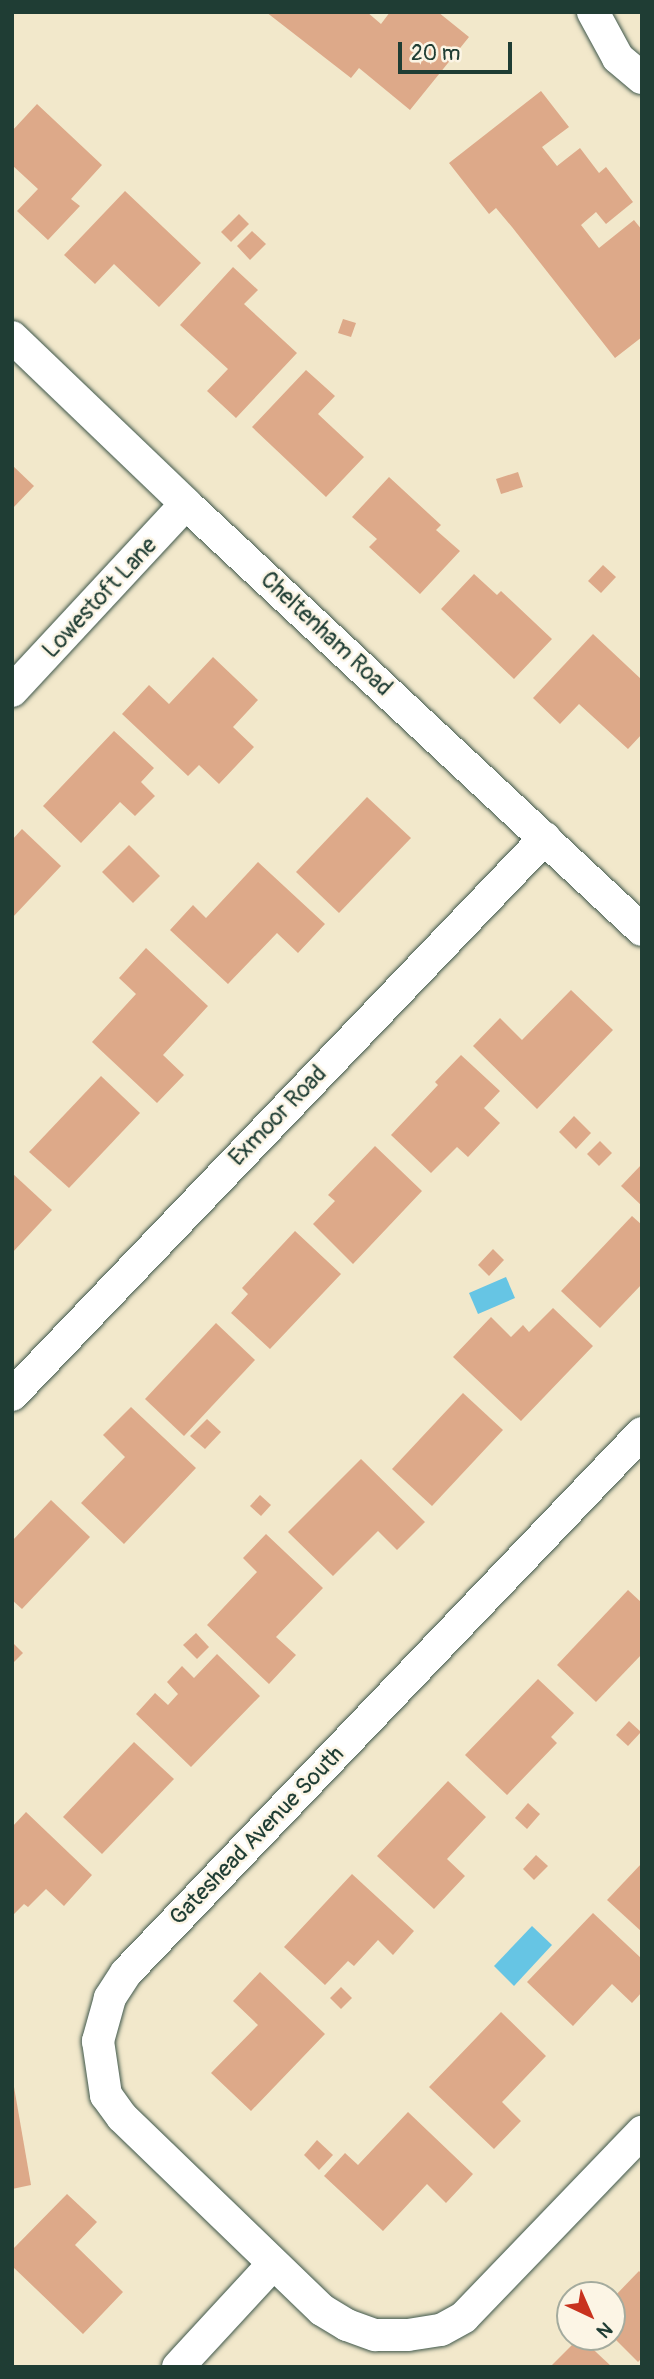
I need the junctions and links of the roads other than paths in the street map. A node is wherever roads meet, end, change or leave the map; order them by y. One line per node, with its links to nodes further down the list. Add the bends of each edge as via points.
1 (593, 12): 2 (street, via 618,58)
2 (642, 78)
3 (12, 337): 4 (street, Cheltenham Road)
4 (186, 504): 5 (street, Lowestoft Lane); 6 (street, Cheltenham Road)
5 (12, 691)
6 (545, 838): 7 (street, Cheltenham Road); 8 (street, Exmoor Road)
7 (642, 930)
8 (12, 1395)
9 (642, 1433): 11 (street, Gateshead Avenue South, via 126,1973 110,1998 98,2041 106,2095 122,2117)
10 (642, 2132): 11 (street, Gateshead Avenue South, via 482,2300 441,2330 375,2334 347,2325 322,2309)
11 (273, 2264): 12 (street)
12 (178, 2367)

